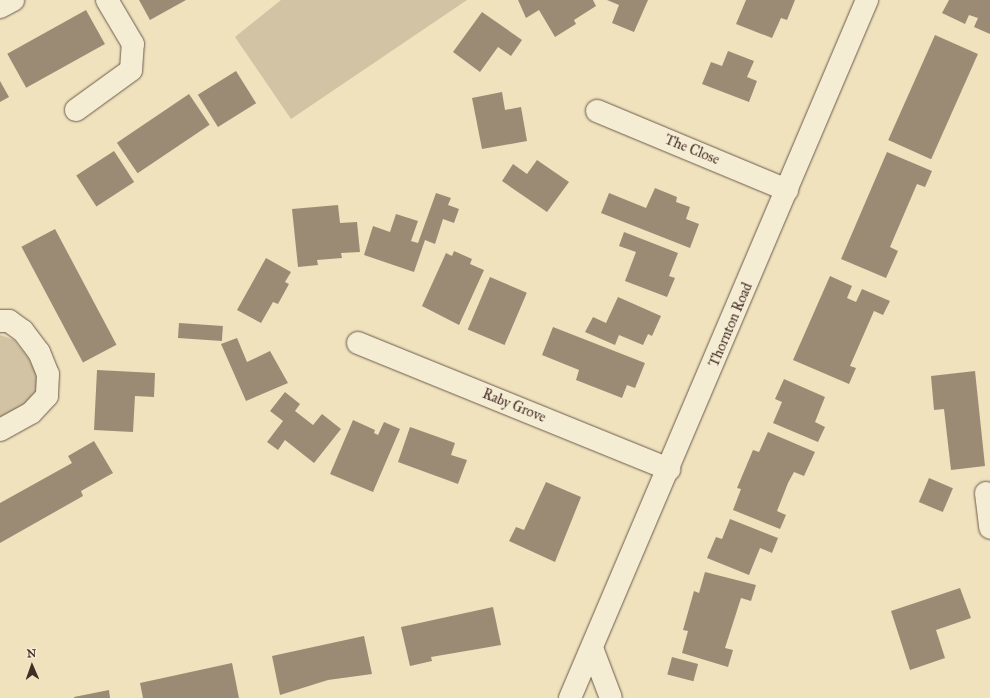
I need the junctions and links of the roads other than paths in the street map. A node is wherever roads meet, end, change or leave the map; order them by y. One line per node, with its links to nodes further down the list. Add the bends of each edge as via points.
1 (13, 0): 4 (street)
2 (107, 0): 5 (street, via 133,44 130,70)
3 (867, 0): 7 (street, Thornton Road)
4 (0, 7)
5 (76, 110)
6 (597, 111): 7 (street, The Close)
7 (787, 190): 11 (street, Thornton Road)
8 (0, 321): 10 (street, via 9,321 23,331 39,352 48,374 47,396 31,413)
9 (358, 343): 11 (street, Raby Grove)
10 (0, 430)
11 (669, 469): 14 (street, Thornton Road)
12 (986, 494): 13 (street)
13 (990, 528)
14 (592, 648): 15 (street, Thornton Road); 16 (street)
15 (567, 697)
16 (611, 698)

